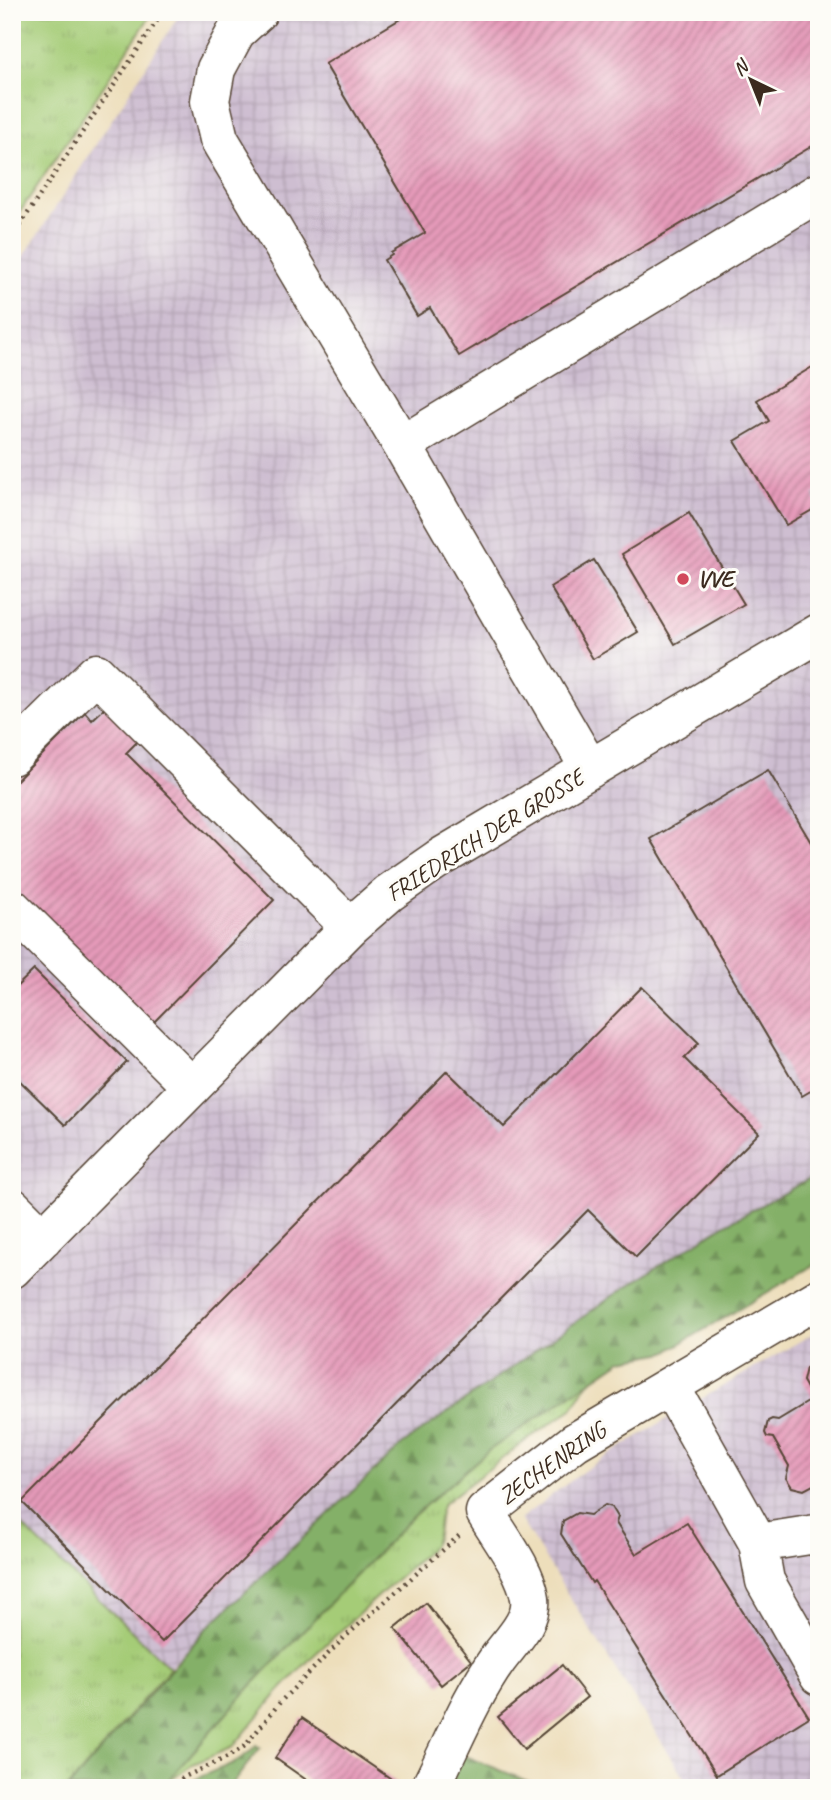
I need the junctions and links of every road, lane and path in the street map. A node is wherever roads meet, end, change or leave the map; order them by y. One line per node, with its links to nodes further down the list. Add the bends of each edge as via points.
1 (163, 12): 4 (path)
2 (258, 12): 5 (street, via 236,32 216,69 210,102 219,139)
3 (819, 192): 5 (street)
4 (12, 237)
5 (401, 445): 8 (street)
6 (819, 632): 8 (street, FRIEDRICH DER GROSSE)
7 (12, 757): 10 (street, via 96,673)
8 (590, 769): 10 (street, FRIEDRICH DER GROSSE, via 438,859)
9 (12, 908): 11 (street)
10 (350, 927): 11 (street, FRIEDRICH DER GROSSE)
11 (191, 1087): 13 (street, FRIEDRICH DER GROSSE)
12 (12, 1207): 13 (street)
13 (43, 1238): 14 (street, FRIEDRICH DER GROSSE)
14 (12, 1269)
15 (819, 1298): 16 (street, ZECHENRING)
16 (670, 1386): 17 (street, ZECHENRING, via 575,1442); 19 (street)
17 (485, 1512): 21 (path, via 345,1637 281,1701 245,1746); 22 (street, ZECHENRING, via 524,1579 530,1611 480,1688)
18 (819, 1538): 19 (street, via 816,1534)
19 (758, 1543): 20 (street, via 765,1581)
20 (819, 1676)
21 (170, 1788)
22 (430, 1788)

